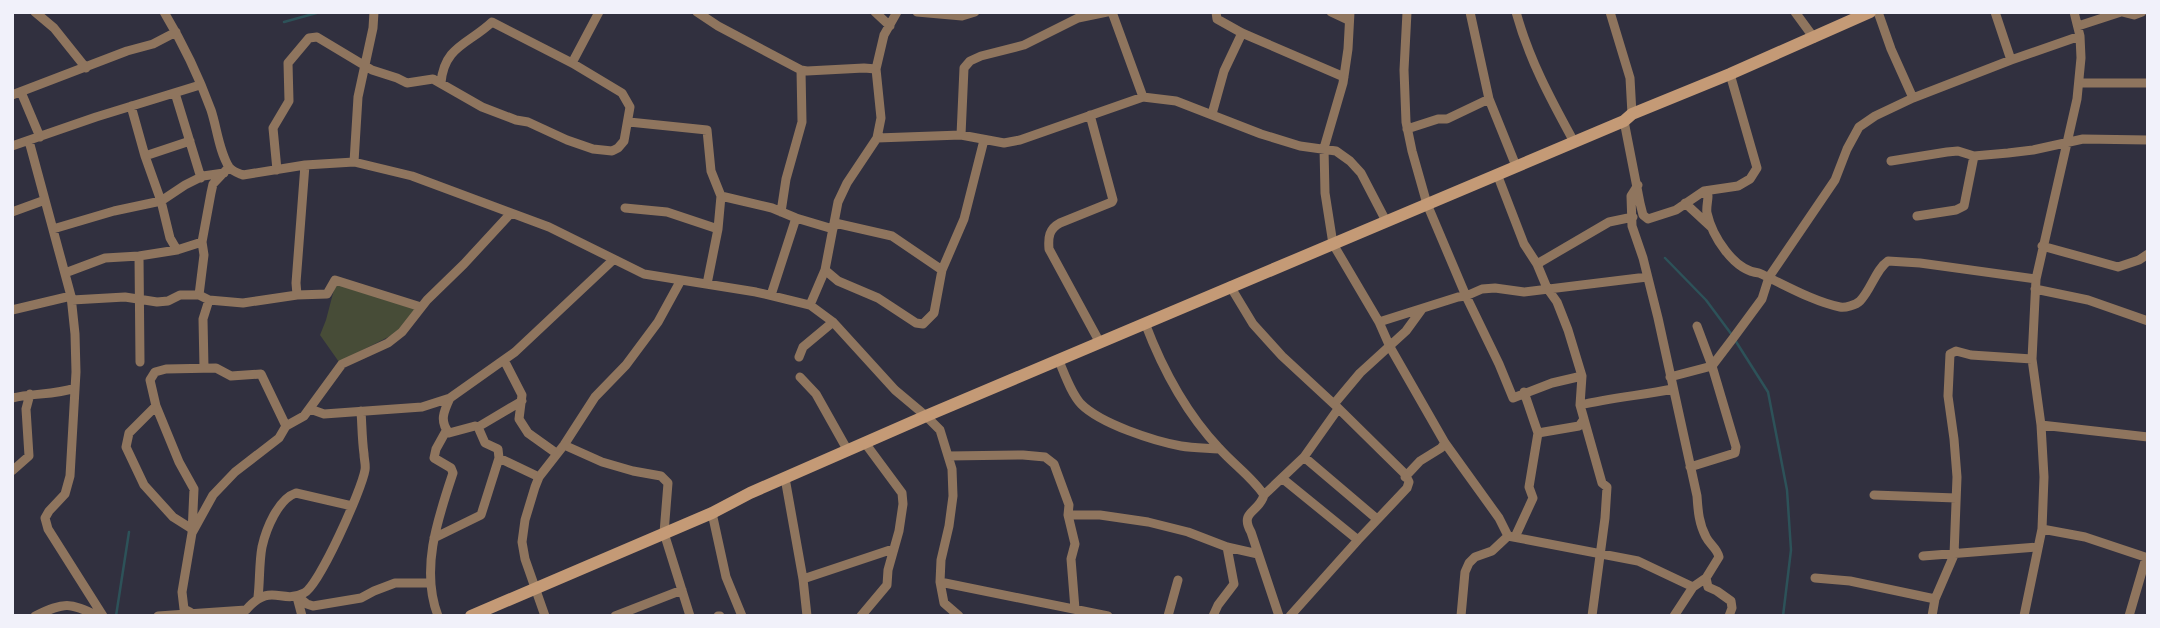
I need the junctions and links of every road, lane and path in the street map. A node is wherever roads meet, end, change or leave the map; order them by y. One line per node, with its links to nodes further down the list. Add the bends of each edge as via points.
1 (35, 12): 35 (street)
2 (164, 12): 29 (street)
3 (374, 12): 34 (street)
4 (599, 12): 33 (street)
5 (697, 12): 36 (street)
6 (875, 12): 27 (street)
7 (897, 12): 27 (street)
8 (917, 12): 9 (street, via 962,16)
9 (975, 12)
10 (1110, 12): 24 (street); 46 (street)
11 (1216, 12): 30 (street, via 1217,19)
12 (1331, 12): 25 (street)
13 (1407, 12): 54 (street)
14 (1470, 12): 48 (street)
15 (1516, 12): 60 (street, via 1542,84)
16 (1610, 12): 52 (street, via 1630,78)
17 (1796, 12): 31 (street)
18 (1870, 12): 31 (main road)
19 (1878, 12): 47 (street)
20 (1995, 12): 32 (street)
21 (2074, 12): 28 (street)
22 (2121, 12): 23 (street); 28 (street)
23 (2141, 12)
24 (1077, 15): 55 (street, via 1024,45 970,61 964,68)
25 (1349, 16): 39 (street)
26 (494, 17): 33 (street); 40 (street, via 478,35 450,53)
27 (890, 26): 37 (street)
28 (2079, 31): 32 (street); 41 (street)
29 (176, 32): 35 (street); 43 (street)
30 (1242, 33): 39 (street); 50 (street, via 1224,71)
31 (1814, 38): 38 (main road)
32 (2011, 60): 47 (street)
33 (572, 64): 53 (street, via 622,93 630,107)
34 (364, 66): 40 (street, via 407,83 433,79); 69 (street); 73 (street, via 317,37 309,38 288,64 289,101 273,128)
35 (86, 68): 45 (street)
36 (801, 69): 37 (street); 85 (street, via 802,122)
37 (876, 69): 57 (street, via 881,118)
38 (1730, 74): 52 (main road); 77 (street, via 1757,168 1738,186)
39 (1344, 77): 65 (street)
40 (440, 83): 53 (street, via 482,107 593,149 618,148)
41 (2079, 83): 42 (street); 63 (street)
42 (2148, 83)
43 (200, 85): 44 (street); 72 (street)
44 (175, 93): 49 (street); 62 (street)
45 (16, 94): 56 (street)
46 (1143, 97): 50 (street, via 1176,101); 51 (street)
47 (1913, 98): 107 (street, via 1859,127 1835,180)
48 (1489, 99): 54 (street, via 1447,119); 71 (street)
49 (131, 106): 56 (street); 66 (street)
50 (1212, 114): 65 (street, via 1300,146)
51 (1090, 115): 59 (street, via 1020,140); 130 (street, via 1113,200 1060,223 1048,237 1049,249)
52 (1628, 117): 60 (main road); 76 (street)
53 (629, 122): 78 (street, via 707,130 711,171)
54 (1407, 129): 82 (street)
55 (961, 135): 57 (street); 59 (street)
56 (40, 137): 61 (street)
57 (877, 138): 91 (street, via 847,183)
58 (2148, 139): 63 (street)
59 (984, 140): 104 (street, via 964,219)
60 (1573, 140): 71 (main road)
61 (29, 141): 64 (street); 79 (street)
62 (190, 141): 66 (street); 75 (street)
63 (2067, 142): 67 (street); 97 (street)
64 (12, 146)
65 (1324, 148): 90 (street, via 1336,151 1361,173); 96 (street)
66 (145, 156): 80 (street)
67 (1974, 156): 68 (street, via 1958,151); 87 (street, via 1964,206)
68 (1891, 161)
69 (354, 162): 70 (street); 86 (street, via 411,176)
70 (305, 165): 73 (street); 115 (street)
71 (1516, 166): 74 (main road)
72 (226, 170): 73 (street, via 243,174); 75 (street); 95 (street, via 213,184)
73 (277, 170)
74 (1497, 174): 82 (main road); 102 (street, via 1524,244)
75 (201, 178): 80 (street)
76 (1638, 185): 81 (street, via 1643,215 1648,219); 88 (street, via 1631,196)
77 (1704, 191): 81 (street); 94 (street)
78 (720, 196): 85 (street); 93 (street)
79 (45, 200): 84 (street); 92 (street)
80 (162, 201): 92 (street); 98 (street)
81 (1685, 203): 94 (street)
82 (1427, 204): 90 (main road); 117 (street)
83 (625, 208): 93 (street, via 667,212)
84 (12, 212)
85 (781, 212): 89 (street)
86 (511, 213): 101 (street); 122 (street)
87 (1917, 216)
88 (1633, 217): 102 (street, via 1609,222); 106 (street)
89 (796, 218): 91 (street); 116 (street)
90 (1386, 221): 96 (main road)
91 (834, 226): 103 (street); 104 (street, via 892,236)
92 (53, 229): 105 (street)
93 (719, 229): 110 (street)
94 (1715, 231): 107 (street, via 1725,252 1749,272)
95 (202, 243): 98 (street); 114 (street)
96 (1333, 244): 111 (main road); 127 (street)
97 (2042, 246): 99 (street, via 2118,267); 108 (street)
98 (177, 250): 100 (street)
99 (2148, 254)
100 (139, 256): 105 (street, via 105,258); 119 (street)
101 (613, 260): 109 (street, via 643,274); 134 (street)
102 (1537, 264): 112 (street)
103 (825, 270): 104 (street, via 923,324 934,313); 121 (street)
104 (942, 270)
105 (65, 274): 118 (street)
106 (1647, 277): 112 (street); 141 (street)
107 (1769, 277): 108 (street, via 1843,308 1859,303 1888,261); 137 (street, via 1762,299)
108 (2036, 279): 113 (street)
109 (681, 280): 110 (street); 164 (street, via 657,323 595,397)
110 (707, 284): 116 (street)
111 (1230, 286): 128 (main road); 151 (street, via 1253,324)
112 (1547, 288): 117 (street, via 1524,292 1482,289); 139 (street, via 1558,302)
113 (2035, 289): 125 (street, via 2088,300); 133 (street)
114 (199, 295): 119 (street, via 180,295 167,301); 120 (street)
115 (298, 295): 120 (street, via 243,303); 122 (street, via 327,294 335,281)
116 (771, 295): 121 (street)
117 (1466, 296): 123 (street); 144 (street, via 1513,398)
118 (71, 298): 119 (street); 124 (street); 142 (street)
119 (140, 299): 136 (street)
120 (209, 300): 138 (street, via 203,319)
121 (810, 305): 126 (street)
122 (421, 307): 152 (street, via 388,344 342,364)
123 (1423, 308): 127 (street); 131 (street)
124 (12, 310)
125 (2148, 321)
126 (833, 322): 132 (street, via 803,347); 154 (street, via 895,390)
127 (1379, 322): 131 (street)
128 (1145, 323): 130 (main road); 159 (street, via 1175,388)
129 (1697, 326): 137 (street)
130 (1100, 341): 135 (main road)
131 (1390, 347): 151 (street, via 1360,373); 163 (street)
132 (799, 357)
133 (2032, 359): 155 (street); 180 (street, via 1950,354 1948,396)
134 (504, 360): 147 (street); 148 (street)
135 (1059, 361): 154 (main road); 165 (street, via 1082,404 1109,422 1181,446)
136 (140, 362)
137 (1712, 366): 141 (street); 172 (street, via 1735,453)
138 (204, 368): 149 (street, via 155,372 150,380); 156 (street, via 231,376 261,374)
139 (1582, 376): 144 (street); 150 (street)
140 (800, 377): 167 (street, via 816,394)
141 (1670, 377): 143 (street)
142 (75, 388): 145 (street); 216 (street, via 71,476 65,494 45,518)
143 (1673, 389): 150 (street); 172 (street)
144 (1524, 393): 160 (street)
145 (30, 394): 146 (street); 173 (street, via 26,409 29,456)
146 (12, 398)
147 (450, 398): 153 (street, via 422,407); 158 (street, via 444,411)
148 (522, 401): 157 (street); 168 (street, via 519,419 528,433)
149 (156, 405): 186 (street, via 194,489); 186 (street, via 129,433 126,447 144,485)
150 (1580, 405): 160 (street, via 1584,419 1578,426); 195 (street, via 1607,487)
151 (1336, 407): 170 (street); 175 (street)
152 (310, 410): 153 (street, via 324,414); 156 (street)
153 (361, 411): 181 (street, via 366,468)
154 (926, 416): 162 (main road); 169 (street, via 940,430)
155 (2041, 425): 161 (street); 185 (street)
156 (286, 426): 186 (street, via 279,438 213,495)
157 (478, 427): 158 (street); 171 (street, via 485,443 498,449)
158 (446, 431): 189 (street, via 435,457 453,472)
159 (1205, 433): 165 (street); 166 (street)
160 (1538, 433): 188 (street, via 1529,487 1533,498)
161 (2148, 437)
162 (864, 443): 167 (main road); 193 (street, via 902,493 900,531)
163 (1445, 443): 175 (street); 188 (street)
164 (564, 445): 168 (street); 187 (street, via 602,462 662,476 668,483)
165 (1202, 447): 166 (street)
166 (1219, 449): 178 (street)
167 (848, 451): 176 (main road)
168 (556, 453): 174 (street)
169 (948, 456): 183 (street, via 1045,457 1054,464 1069,505); 203 (street, via 953,496)
170 (1304, 457): 177 (street); 184 (street)
171 (499, 458): 174 (street); 189 (street, via 481,515)
172 (1690, 467): 199 (street, via 1698,517 1719,557)
173 (12, 471)
174 (539, 477): 205 (street, via 522,542)
175 (1405, 477): 184 (street, via 1407,488)
176 (785, 478): 182 (main road); 201 (street)
177 (1283, 479): 178 (street); 190 (street)
178 (1264, 495): 194 (street, via 1246,518)
179 (1874, 495): 180 (street)
180 (1956, 498): 196 (street)
181 (352, 506): 208 (street, via 310,590); 209 (street, via 290,495 280,505 262,547)
182 (712, 513): 187 (main road); 224 (street, via 726,578)
183 (1068, 515): 191 (street, via 1148,522); 211 (street, via 1075,544)
184 (1377, 519): 190 (street)
185 (2042, 529): 192 (street); 198 (street, via 2085,537)
186 (192, 531): 212 (street, via 182,592 184,609)
187 (664, 533): 205 (main road); 207 (street)
188 (1512, 537): 195 (street); 233 (street, via 1469,563)
189 (434, 538): 204 (street)
190 (1358, 540): 232 (street)
191 (1227, 547): 194 (street); 230 (street, via 1234,584)
192 (2038, 547): 196 (street); 237 (street)
193 (893, 549): 201 (street); 226 (street, via 887,585)
194 (1258, 554): 231 (street)
195 (1601, 554): 206 (street, via 1638,561); 234 (street)
196 (1954, 555): 197 (street); 210 (street)
197 (1923, 556)
198 (2147, 558): 238 (street)
199 (1706, 578): 206 (street); 235 (street, via 1708,587 1731,601)
200 (1815, 578): 210 (street)
201 (803, 579): 225 (street)
202 (1178, 580): 229 (street)
203 (940, 582): 211 (street); 227 (street, via 944,603)
204 (430, 583): 208 (street, via 395,583 361,598 313,606); 219 (street)
205 (535, 587): 220 (main road); 221 (street)
206 (1693, 587): 214 (street)
207 (682, 590): 222 (street); 223 (street)
208 (297, 596): 209 (street); 218 (street)
209 (258, 597): 213 (street)
210 (1935, 599): 236 (street)
211 (1070, 611): 228 (street)
212 (190, 612): 213 (street); 217 (street)
213 (247, 613)
214 (1675, 615)
215 (35, 616): 216 (street, via 71,604)
216 (101, 616)
217 (158, 616)
218 (302, 616)
219 (438, 616)
220 (471, 616)
221 (545, 616)
222 (615, 616)
223 (690, 616)
224 (742, 616)
225 (807, 616)
226 (861, 616)
227 (959, 616)
228 (1108, 616)
229 (1168, 616)
230 (1213, 616)
231 (1279, 616)
232 (1290, 616)
233 (1461, 616)
234 (1592, 616)
235 (1729, 616)
236 (1931, 616)
237 (2024, 616)
238 (2129, 616)

